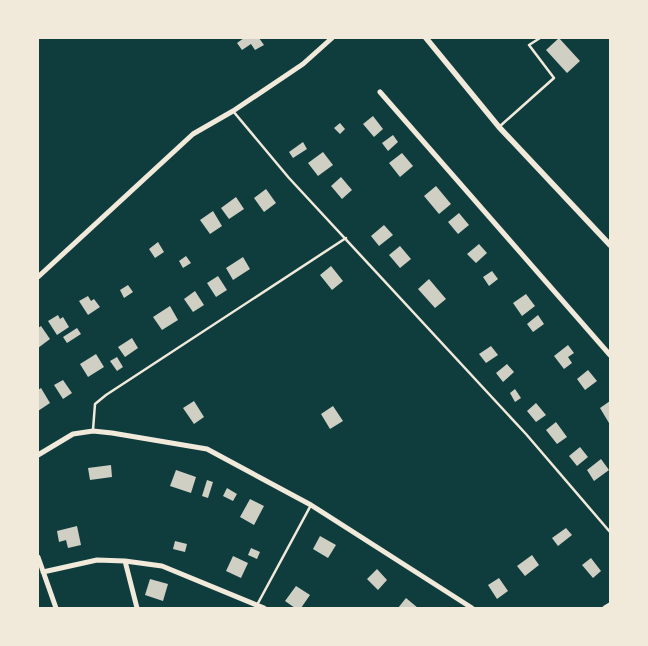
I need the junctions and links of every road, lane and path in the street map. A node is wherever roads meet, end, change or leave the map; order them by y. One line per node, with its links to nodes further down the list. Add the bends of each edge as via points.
1 (332, 38): 5 (street, via 303,64)
2 (426, 38): 6 (street)
3 (540, 38): 6 (lane, via 529,46 554,78)
4 (380, 92): 10 (street)
5 (233, 111): 7 (lane, via 289,178); 9 (street, via 193,134)
6 (500, 127): 8 (street)
7 (346, 238): 11 (lane, via 106,395 95,404); 14 (lane, via 526,434)
8 (610, 245)
9 (38, 277)
10 (610, 356)
11 (93, 431): 12 (street, via 72,434); 13 (street, via 207,449)
12 (38, 455)
13 (311, 505): 18 (lane); 23 (street)
14 (610, 532)
15 (38, 556): 17 (street)
16 (126, 561): 17 (street, via 98,560); 18 (street, via 162,566); 21 (street)
17 (43, 572): 20 (street)
18 (257, 605): 22 (street)
19 (610, 605): 24 (street)
20 (56, 608)
21 (137, 608)
22 (264, 608)
23 (472, 608)
24 (605, 608)

